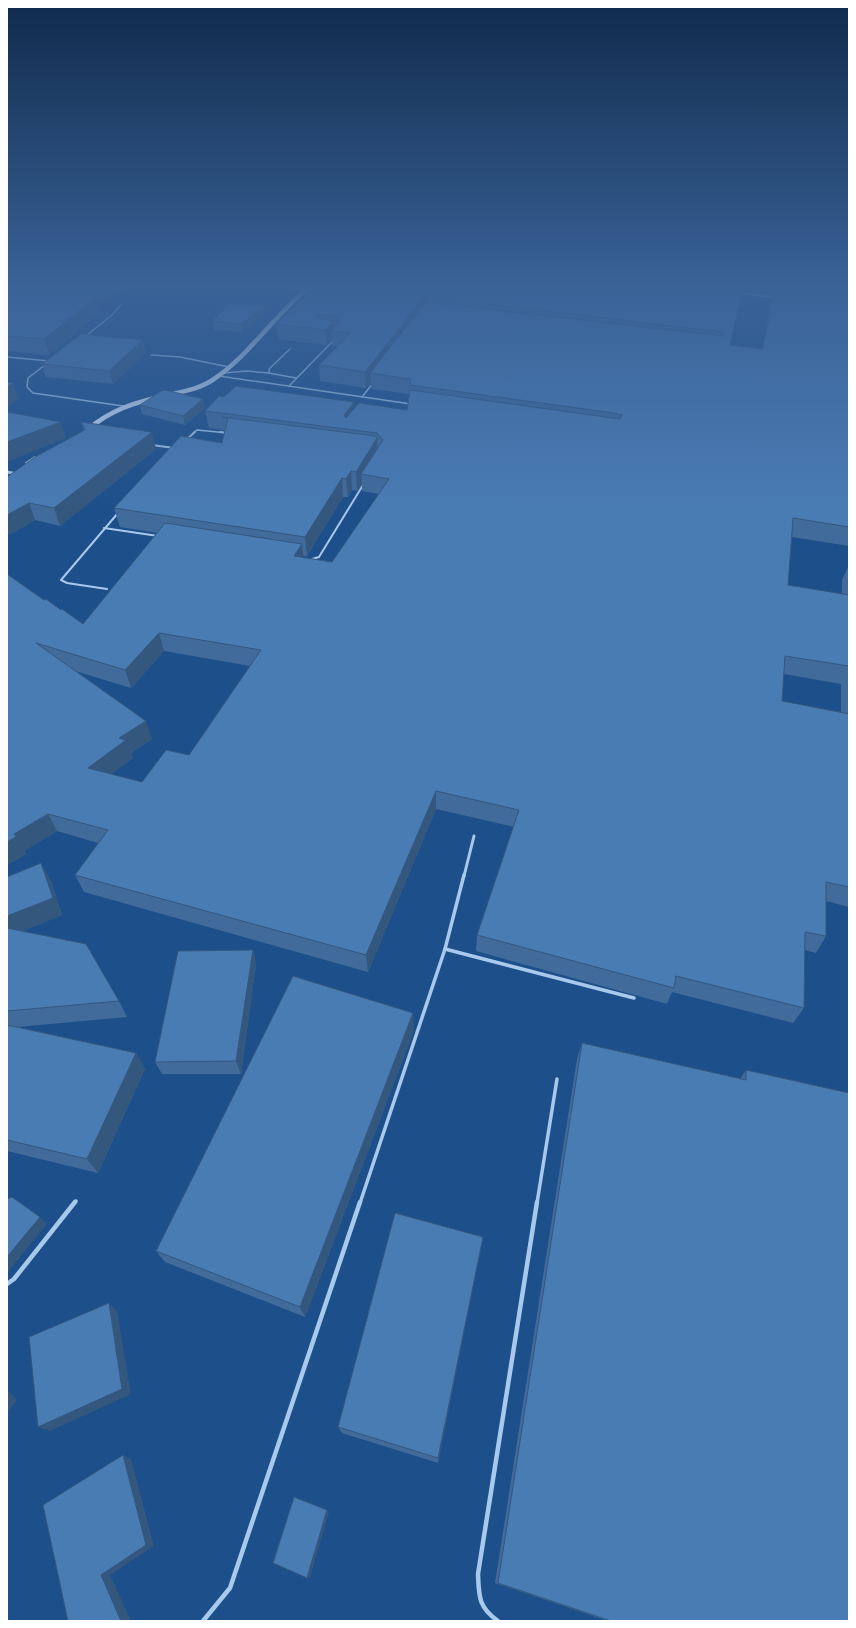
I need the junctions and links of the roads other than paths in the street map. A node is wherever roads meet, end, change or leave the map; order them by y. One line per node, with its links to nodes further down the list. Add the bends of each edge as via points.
1 (49, 361): 16 (lane, via 28,378 27,387 33,393)
2 (196, 361): 6 (lane)
3 (235, 361): 6 (main road)
4 (277, 361): 7 (lane, via 269,369)
5 (313, 361): 9 (lane)
6 (229, 367): 8 (main road)
7 (269, 373): 8 (lane); 9 (lane)
8 (220, 374): 11 (lane); 16 (main road, via 195,388)
9 (296, 378): 11 (lane)
10 (377, 378): 12 (lane)
11 (289, 386): 12 (lane)
12 (362, 397): 13 (lane)
13 (373, 398): 14 (lane); 15 (lane)
14 (368, 404)
15 (412, 404)
16 (123, 406): 18 (main road, via 107,413)
17 (232, 433): 19 (lane, via 197,430)
18 (81, 435)
19 (183, 443)
20 (147, 444): 21 (lane, via 178,448)
21 (173, 454)
22 (35, 457): 23 (lane, via 25,464)
23 (28, 466)
24 (7, 472): 25 (street)
25 (19, 475)
26 (364, 483): 30 (lane, via 319,557)
27 (120, 511): 28 (lane)
28 (104, 528): 29 (lane); 31 (lane, via 61,580)
29 (158, 536)
30 (306, 560)
31 (108, 589)
32 (474, 836): 33 (lane)
33 (445, 949): 34 (lane); 38 (lane, via 230,1588)
34 (634, 998)
35 (557, 1079): 39 (lane, via 478,1574 480,1603 491,1617)
36 (76, 1201): 37 (lane, via 14,1279)
37 (7, 1284)
38 (203, 1621)
39 (498, 1621)

